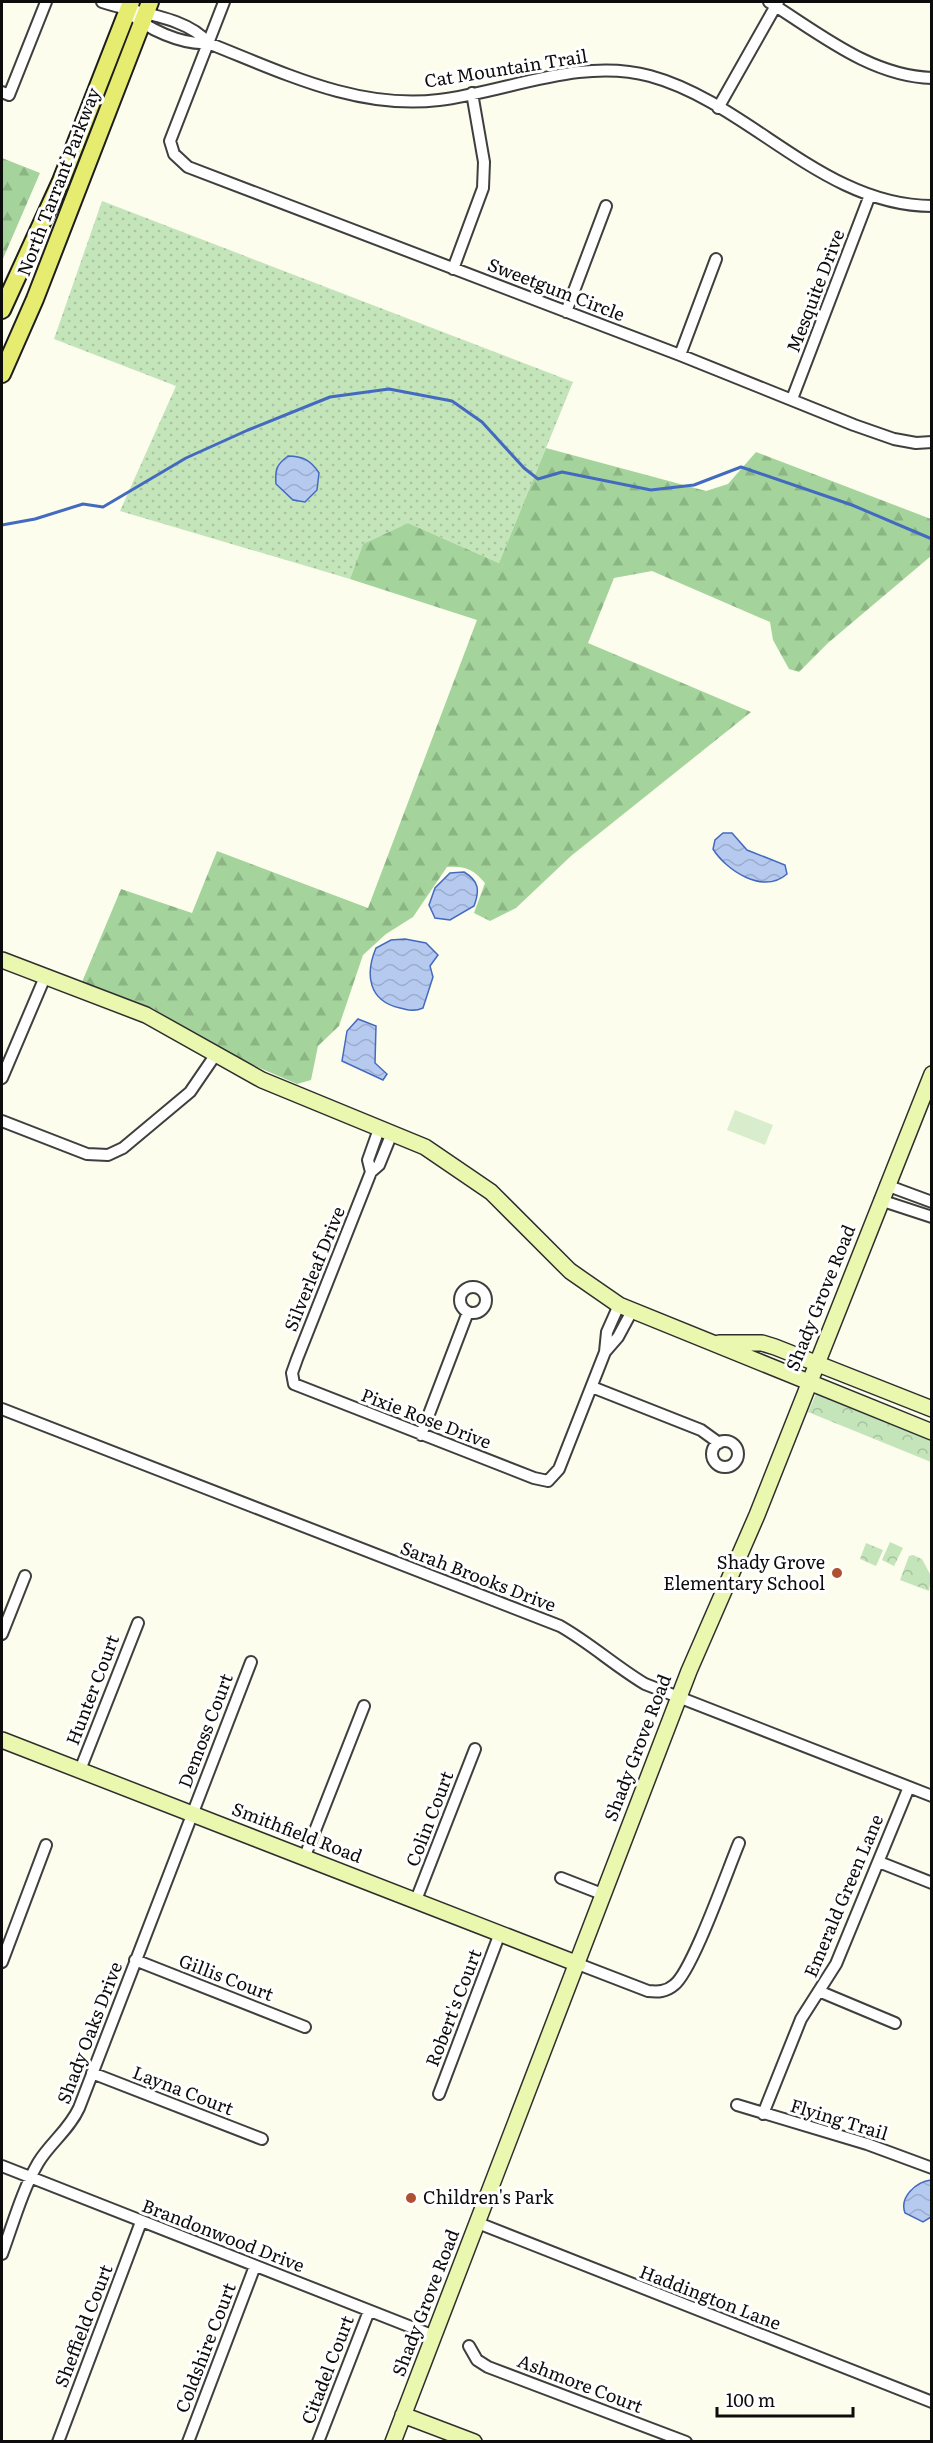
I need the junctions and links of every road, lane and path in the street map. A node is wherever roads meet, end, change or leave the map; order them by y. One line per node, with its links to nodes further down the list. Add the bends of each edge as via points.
1 (46, 2): 10 (street)
2 (102, 2): 5 (street, Cat Mountain Trail)
3 (224, 2): 7 (street)
4 (775, 3): 8 (street, via 870,63 889,71); 11 (street)
5 (130, 6): 6 (street, Cat Mountain Trail); 17 (main road, North Tarrant Parkway, via 61,182)
6 (146, 12): 7 (street, Cat Mountain Trail, via 192,30); 20 (main road, North Tarrant Parkway)
7 (208, 43): 9 (street, Cat Mountain Trail, via 339,94 390,101 438,100); 16 (street, Sweetgum Circle, via 170,141 174,154 210,177)
8 (932, 78)
9 (472, 93): 11 (street, Cat Mountain Trail, via 566,75 623,71 674,84); 16 (street, via 485,174)
10 (5, 94)
11 (718, 108): 12 (street, Cat Mountain Trail, via 814,169)
12 (870, 195): 14 (street, Cat Mountain Trail, via 897,203); 21 (street, Mesquite Drive)
13 (606, 206): 18 (street)
14 (932, 206)
15 (716, 259): 19 (street)
16 (453, 269): 18 (street, Sweetgum Circle)
17 (2, 310)
18 (566, 312): 19 (street, Sweetgum Circle)
19 (680, 355): 21 (street, Sweetgum Circle)
20 (2, 374)
21 (792, 399): 22 (street, Sweetgum Circle, via 894,439)
22 (932, 442)
23 (2, 960): 24 (main road)
24 (45, 977): 25 (main road, via 146,1016); 27 (street)
25 (216, 1054): 28 (street, via 190,1092 123,1148 108,1155 87,1154); 29 (main road, via 262,1080)
26 (932, 1074): 30 (main road, Shady Grove Road)
27 (2, 1078)
28 (2, 1121)
29 (385, 1131): 34 (main road, via 425,1148 474,1178 570,1271); 38 (street, Silverleaf Drive, via 379,1165 371,1172)
30 (886, 1185): 31 (main road, Shady Grove Road); 32 (street)
31 (880, 1200): 33 (street); 37 (main road, Shady Grove Road)
32 (932, 1202)
33 (932, 1217)
34 (626, 1308): 36 (main road); 40 (street, via 618,1337 604,1352)
35 (468, 1312): 44 (street)
36 (709, 1342): 37 (main road, via 762,1343); 39 (main road)
37 (815, 1364): 39 (main road, Shady Grove Road); 42 (main road)
38 (292, 1378): 44 (street, Pixie Rose Drive, via 302,1388)
39 (809, 1380): 43 (main road); 50 (main road, Shady Grove Road)
40 (592, 1387): 44 (street, Pixie Rose Drive, via 559,1469 548,1481); 45 (street, via 701,1430)
41 (2, 1409): 50 (street, Sarah Brooks Drive, via 560,1626 584,1639 623,1670)
42 (932, 1409)
43 (932, 1432)
44 (421, 1435)
45 (719, 1443)
46 (25, 1576): 48 (street)
47 (138, 1623): 54 (street, Hunter Court)
48 (2, 1634)
49 (251, 1662): 57 (street, Demoss Court)
50 (679, 1698): 55 (street, Sarah Brooks Drive); 64 (main road, Shady Grove Road)
51 (364, 1706): 60 (street)
52 (2, 1740): 54 (main road, Smithfield Road)
53 (475, 1749): 65 (street, Colin Court)
54 (80, 1770): 57 (main road, Smithfield Road)
55 (909, 1787): 56 (street, Sarah Brooks Drive); 61 (street, Emerald Green Lane)
56 (932, 1796)
57 (191, 1813): 60 (main road, Smithfield Road); 67 (street, Shady Oaks Drive)
58 (739, 1843): 69 (street, via 690,1961 675,1984 657,1992)
59 (46, 1845): 68 (street)
60 (305, 1856): 65 (main road, Smithfield Road)
61 (879, 1862): 63 (street); 70 (street, Emerald Green Lane)
62 (561, 1878): 64 (street)
63 (932, 1883)
64 (602, 1894): 69 (main road, Shady Grove Road)
65 (416, 1900): 66 (main road, Smithfield Road)
66 (500, 1933): 69 (main road, Smithfield Road); 74 (street, Robert's Court)
67 (135, 1960): 72 (street, Gillis Court); 73 (street, Shady Oaks Drive)
68 (2, 1962)
69 (578, 1964): 82 (main road, Shady Grove Road)
70 (820, 1992): 71 (street); 76 (street, Emerald Green Lane, via 794,2033)
71 (895, 2023)
72 (305, 2027)
73 (92, 2073): 77 (street, Layna Court); 80 (street, Shady Oaks Drive, via 73,2121 45,2152)
74 (439, 2094)
75 (737, 2105): 76 (street, Flying Trail)
76 (763, 2114): 79 (street, Flying Trail, via 867,2144)
77 (262, 2139)
78 (2, 2166): 80 (street, Brandonwood Drive)
79 (932, 2168)
80 (30, 2179): 81 (street, Brandonwood Drive); 83 (street, Shady Oaks Drive)
81 (141, 2222): 84 (street, Brandonwood Drive); 90 (street, Sheffield Court)
82 (477, 2223): 86 (main road, Shady Grove Road); 88 (street, Haddington Lane)
83 (2, 2254)
84 (255, 2266): 85 (street, Brandonwood Drive); 91 (street, Coldshire Court)
85 (369, 2311): 86 (street, Brandonwood Drive); 92 (street, Citadel Court)
86 (434, 2336): 89 (main road, Shady Grove Road)
87 (470, 2346): 95 (street, Ashmore Court, via 477,2360 488,2367)
88 (932, 2402)
89 (403, 2415): 93 (main road, Shady Grove Road); 94 (main road)
90 (58, 2442)
91 (188, 2442)
92 (318, 2442)
93 (393, 2442)
94 (474, 2442)
95 (686, 2442)

